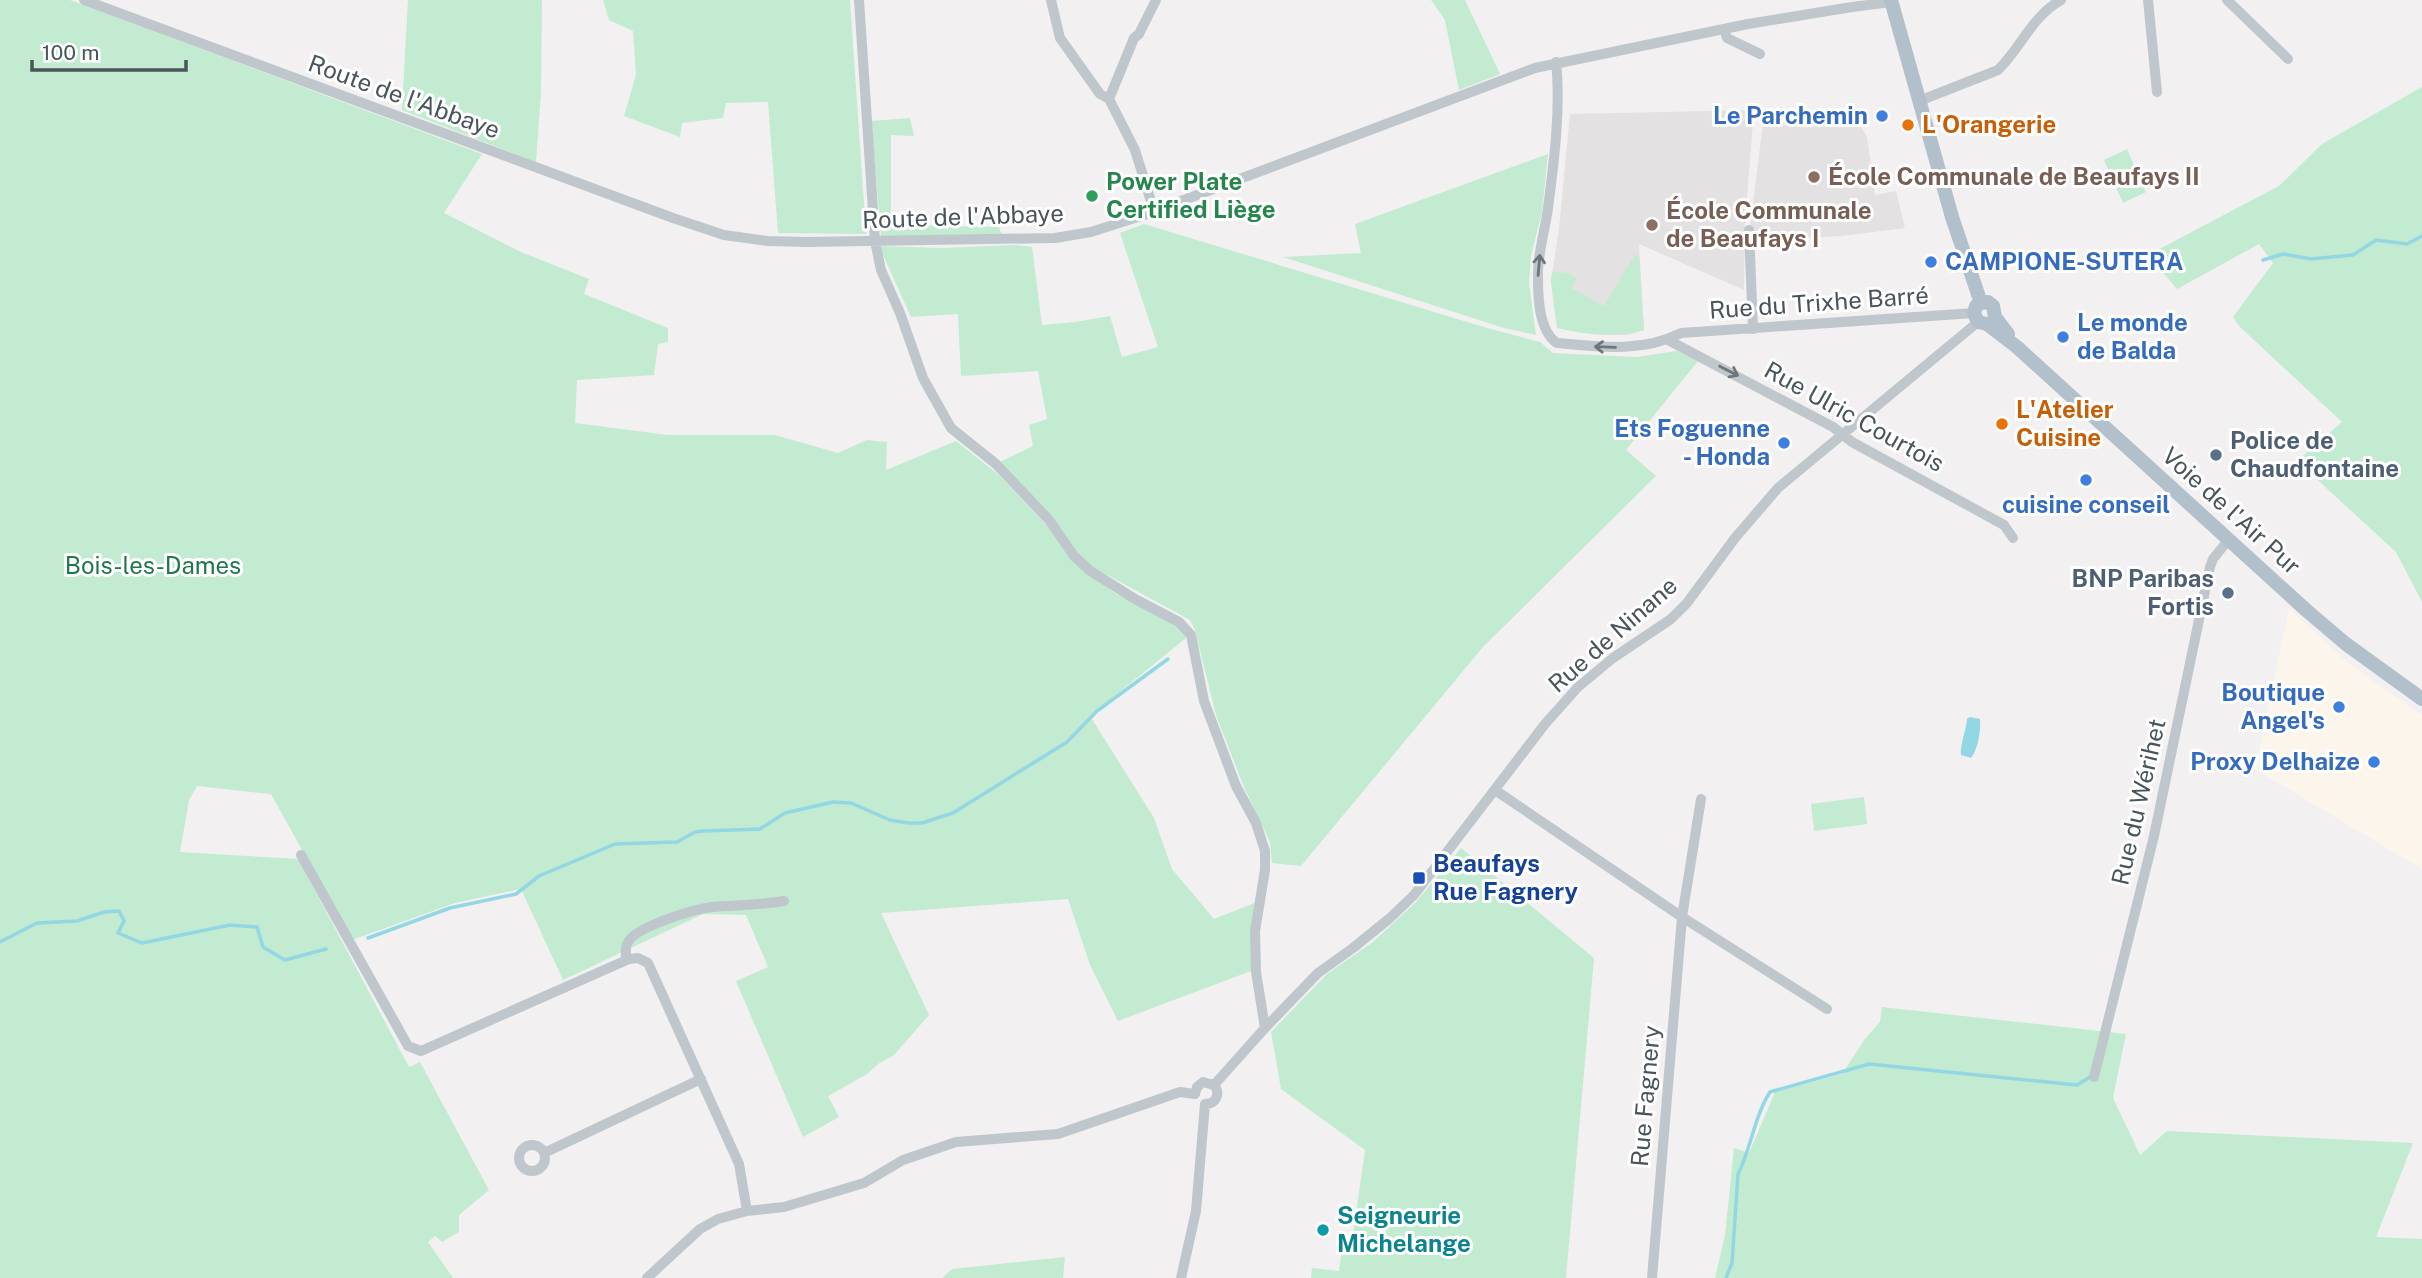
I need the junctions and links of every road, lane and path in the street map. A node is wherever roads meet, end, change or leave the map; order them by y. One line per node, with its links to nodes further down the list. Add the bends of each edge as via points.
1 (84, 0): 18 (street, Route de l'Abbaye, via 724,235 768,241)
2 (859, 0): 18 (street)
3 (1051, 0): 14 (street, via 1060,38 1100,94)
4 (1156, 0): 14 (street)
5 (2148, 0): 13 (street)
6 (2227, 0): 11 (street)
7 (1891, 1): 9 (street, Route de l'Abbaye); 15 (main road)
8 (2053, 2): 15 (street, via 1998,70)
9 (1724, 29): 10 (street, via 1727,38); 12 (street, Route de l'Abbaye)
10 (1760, 54)
11 (2288, 59)
12 (1556, 62): 16 (street, Route de l'Abbaye); 21 (street, Rue du Trixhe Barré, one-way to 12, via 1611,348 1557,343 1546,332 1538,276 1555,136)
13 (2157, 92)
14 (1109, 99): 16 (street, via 1135,150)
15 (1919, 101): 19 (main road)
16 (1154, 211): 18 (street, Route de l'Abbaye, via 1071,236)
17 (1749, 230): 20 (street)
18 (875, 241): 33 (street, via 881,270 923,378 951,428 1001,469 1089,570 1179,622 1191,635 1204,701 1265,851 1255,931)
19 (1983, 316): 20 (street, Rue du Trixhe Barré); 22 (street, Rue de Ninane); 24 (main road, Voie de l'Air Pur)
20 (1753, 329): 21 (street, Rue du Trixhe Barré, via 1681,333)
21 (1668, 340): 22 (street, Rue Ulric Courtois, one-way to 22)
22 (1843, 432): 23 (street, Rue Ulric Courtois, via 1852,442 2004,525); 26 (street, Rue de Ninane, via 1777,488 1671,619 1578,687)
23 (2013, 538)
24 (2229, 539): 25 (main road, Voie de l'Air Pur, via 2346,644); 34 (street, Rue du Wérihet, via 2210,567 2154,835)
25 (2422, 699)
26 (1495, 790): 30 (street); 33 (street, Rue de Ninane, via 1414,895 1318,973)
27 (1701, 799): 30 (street, Rue Fagnery)
28 (301, 855): 31 (street, via 408,1045 421,1051)
29 (784, 901): 31 (street, via 710,908 654,925 626,944)
30 (1682, 917): 32 (street); 43 (street, Rue Fagnery)
31 (626, 960): 35 (street, via 638,958 648,963)
32 (1827, 1009)
33 (1265, 1028): 36 (street, Rue de Ninane)
34 (2094, 1077)
35 (701, 1079): 39 (street); 40 (street, via 739,1164)
36 (1214, 1085): 37 (street, via 1200,1084); 38 (street, via 1217,1098)
37 (1195, 1094): 38 (street); 40 (street, via 1180,1092 1058,1134 956,1142 903,1160 864,1183 784,1207)
38 (1205, 1104): 42 (street, via 1196,1211)
39 (544, 1153)
40 (747, 1211): 41 (street, via 700,1229)
41 (647, 1278)
42 (1181, 1278)
43 (1652, 1278)

